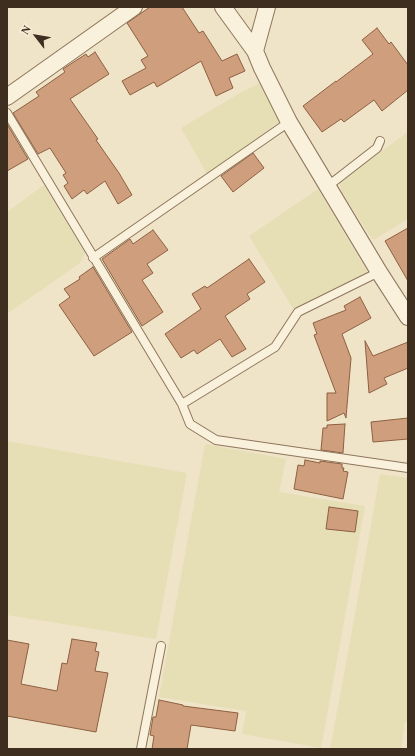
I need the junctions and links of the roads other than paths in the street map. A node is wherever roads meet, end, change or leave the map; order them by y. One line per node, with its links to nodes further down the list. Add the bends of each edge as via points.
1 (134, 7): 5 (street)
2 (223, 7): 4 (street)
3 (267, 7): 4 (street)
4 (255, 52): 7 (street)
5 (7, 97)
6 (7, 113): 10 (lane)
7 (289, 122): 9 (street); 10 (lane)
8 (380, 141): 9 (lane, via 378,148)
9 (328, 186): 11 (street)
10 (93, 258): 13 (lane)
11 (379, 272): 12 (street); 13 (lane, via 298,312 275,347)
12 (408, 317)
13 (182, 404): 14 (lane, via 190,424 216,440)
14 (408, 468)
15 (161, 646): 16 (lane)
16 (141, 749)

